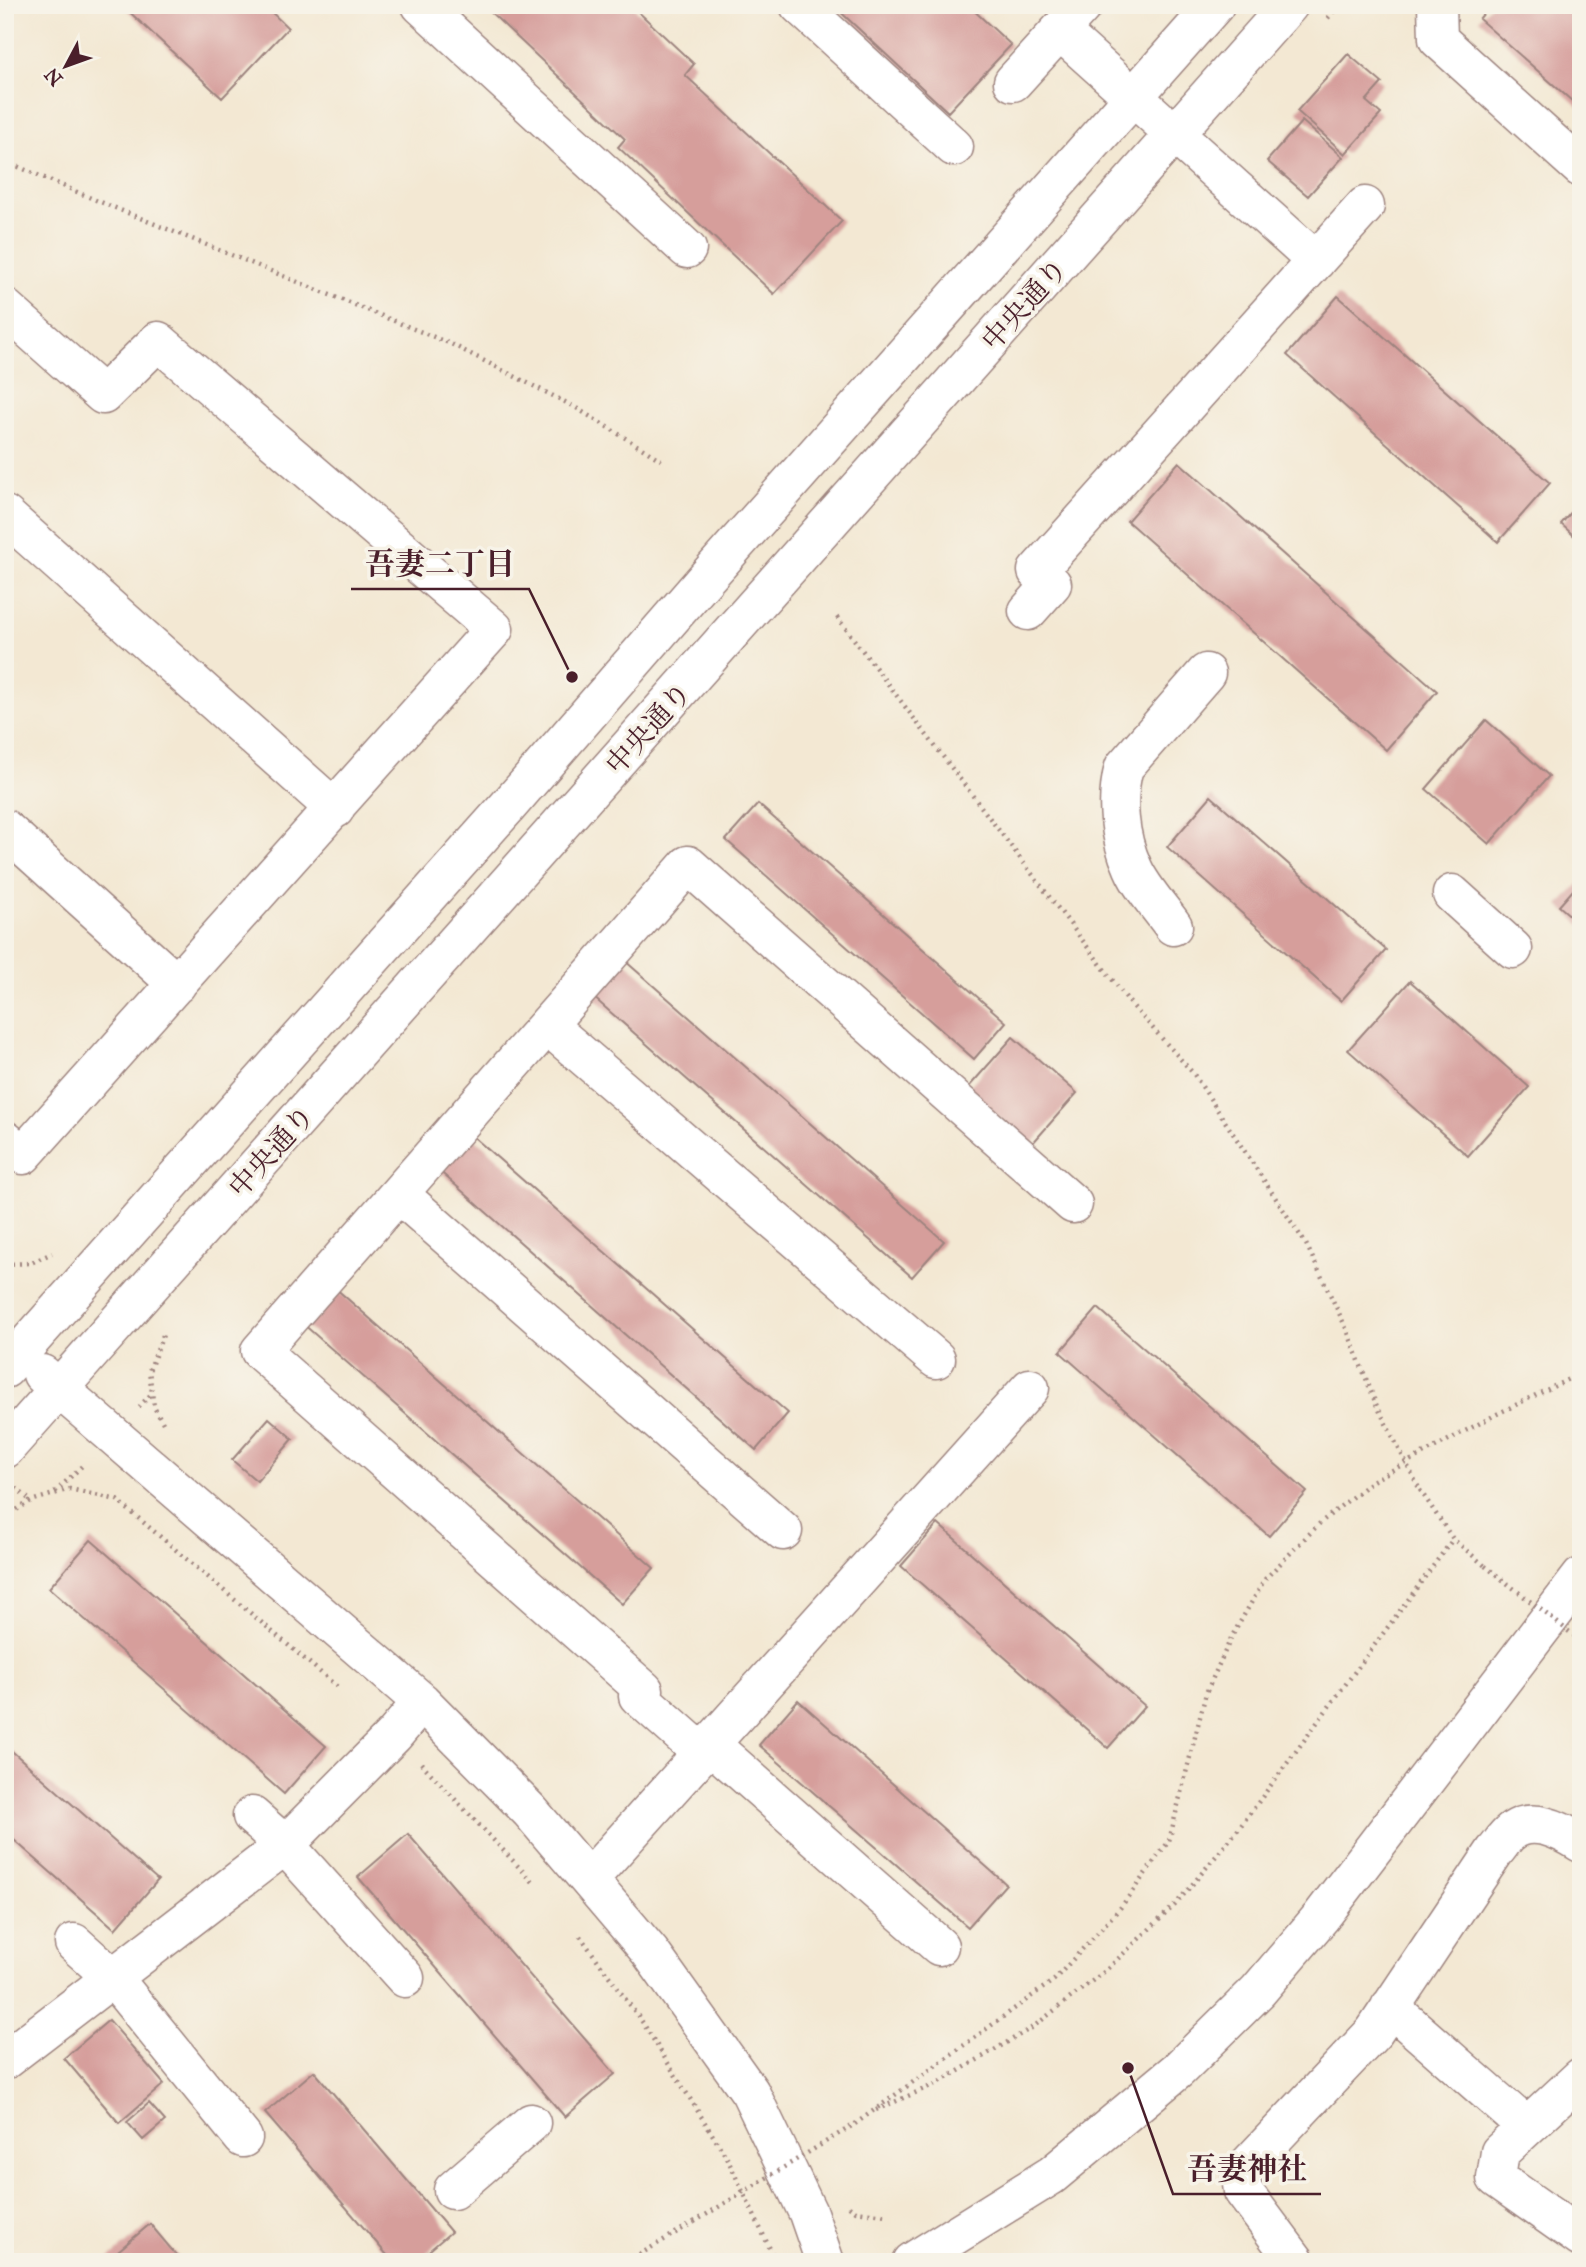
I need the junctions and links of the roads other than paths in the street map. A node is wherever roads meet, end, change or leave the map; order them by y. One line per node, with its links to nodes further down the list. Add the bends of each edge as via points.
1 (421, 5): 13 (street)
2 (799, 5): 10 (street)
3 (1215, 5): 8 (street, 中央通り)
4 (1289, 5): 9 (street, 中央通り)
5 (1437, 5): 11 (street, via 1438,39)
6 (1071, 18): 7 (street); 8 (street)
7 (1013, 82)
8 (1133, 97): 9 (street); 29 (street, 中央通り, via 499,817)
9 (1175, 134): 14 (street); 32 (street, 中央通り)
10 (954, 147)
11 (1581, 168)
12 (1365, 206): 14 (street)
13 (687, 248)
14 (1316, 261): 17 (street, via 1037,571 1052,584)
15 (5, 308): 19 (street, via 103,395 158,341 494,629)
16 (5, 515): 19 (street)
17 (1028, 611)
18 (1206, 673): 22 (street, via 1124,767 1120,782 1119,824 1133,869)
19 (335, 809): 24 (street)
20 (5, 829): 24 (street)
21 (1452, 894): 23 (street)
22 (1173, 926)
23 (1513, 949)
24 (177, 984): 26 (street, via 23,1155)
25 (547, 1025): 27 (street); 28 (street, via 688,865); 30 (street)
26 (5, 1140)
27 (399, 1194): 34 (street); 37 (street, via 260,1351)
28 (1073, 1204)
29 (10, 1355): 32 (street)
30 (936, 1359)
31 (1030, 1388): 37 (street)
32 (60, 1390): 33 (street, 中央通り); 36 (street)
33 (5, 1450)
34 (783, 1531)
35 (1581, 1577): 55 (street, via 1321,1917 1258,1991 1178,2070 1052,2175)
36 (422, 1702): 40 (street); 41 (street, via 530,1811)
37 (706, 1749): 41 (street); 43 (street)
38 (253, 1816): 40 (street)
39 (1581, 1843): 46 (street, via 1559,1829 1528,1824 1510,1832)
40 (285, 1845): 44 (street, via 199,1897); 45 (street)
41 (589, 1879): 54 (street, via 650,1952 750,2092 808,2213)
42 (74, 1943): 44 (street)
43 (939, 1946)
44 (113, 1978): 47 (street, via 23,2025); 51 (street)
45 (405, 1979)
46 (1390, 2007): 50 (street); 56 (street, via 1374,2032 1241,2177 1242,2191)
47 (5, 2060)
48 (1581, 2077): 50 (street)
49 (530, 2123): 52 (street)
50 (1527, 2127): 53 (street, via 1500,2152 1496,2178)
51 (243, 2138)
52 (453, 2190)
53 (1581, 2238)
54 (825, 2262)
55 (912, 2262)
56 (1296, 2262)

